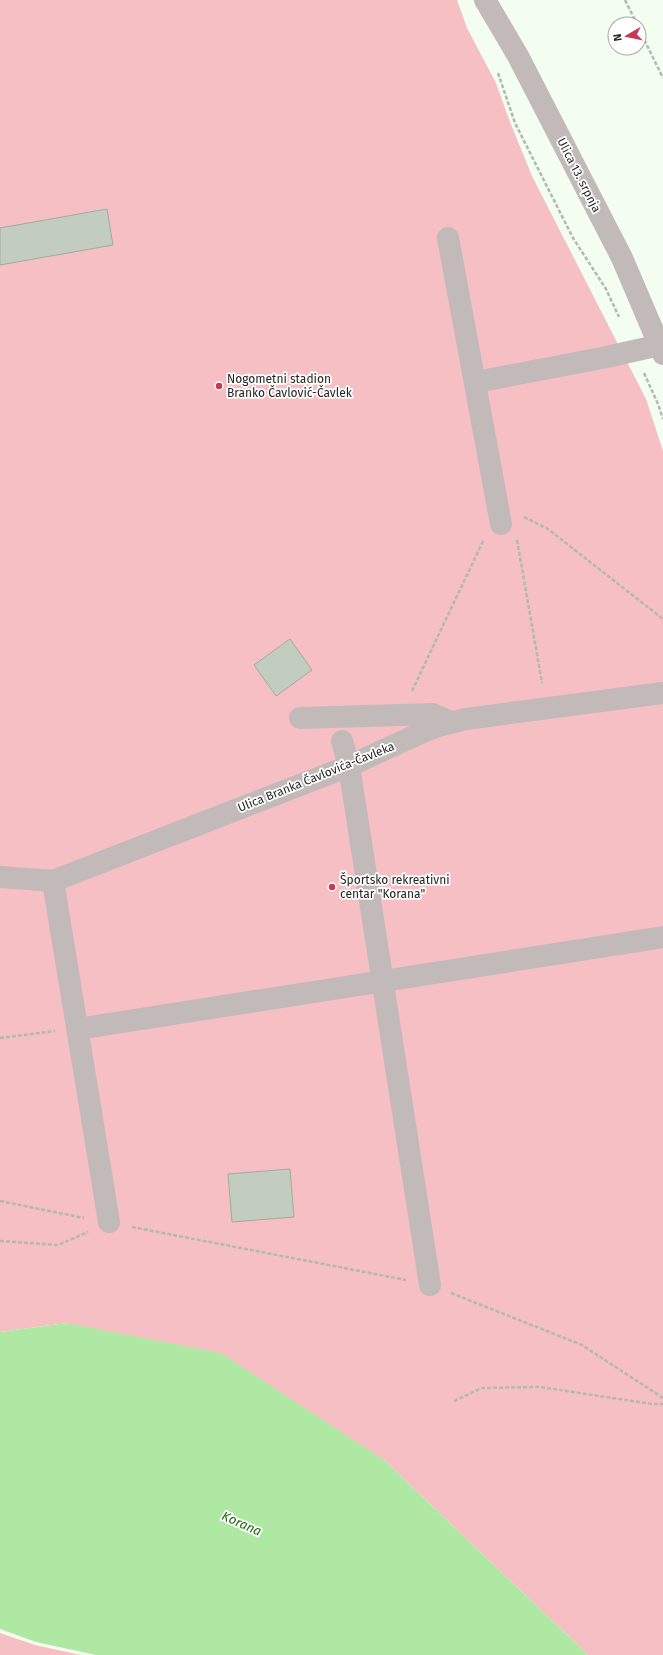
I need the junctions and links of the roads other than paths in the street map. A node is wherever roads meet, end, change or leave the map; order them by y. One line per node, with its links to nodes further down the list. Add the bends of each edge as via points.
1 (485, 0): 3 (street, Ulica 13. srpnja, via 518,56 622,258)
2 (448, 238): 4 (street)
3 (661, 350): 4 (street, via 602,358)
4 (476, 382): 5 (street)
5 (508, 523)
6 (663, 692): 8 (street, Ulica Branka Čavlovića-Čavleka)
7 (300, 718): 8 (street, via 432,714)
8 (452, 722): 10 (street, Ulica Branka Čavlovića-Čavleka, via 425,730)
9 (342, 740): 10 (street)
10 (350, 766): 12 (street, Ulica Branka Čavlovića-Čavleka); 14 (street)
11 (0, 877): 12 (street, Ulica Branka Čavlovića-Čavleka)
12 (53, 881): 15 (street)
13 (663, 937): 14 (street)
14 (383, 982): 15 (street); 17 (street)
15 (78, 1029): 16 (street)
16 (109, 1222)
17 (430, 1285)

